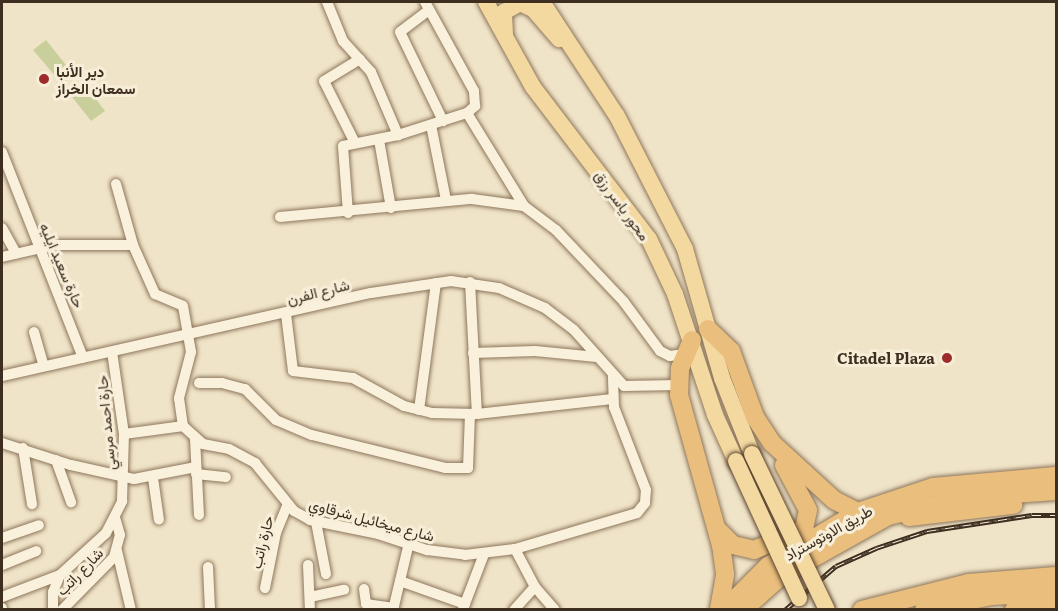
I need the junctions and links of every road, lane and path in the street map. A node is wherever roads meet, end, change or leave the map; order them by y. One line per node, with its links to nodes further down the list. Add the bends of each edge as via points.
1 (327, 2): 7 (street, via 343,41)
2 (486, 2): 5 (main road, محور ياسر رزق)
3 (542, 2): 6 (main road, محور ياسر رزق)
4 (427, 6): 8 (street, via 476,96 475,106); 9 (street, via 400,32)
5 (506, 42): 6 (main road, via 504,12 516,3 525,3); 32 (main road, محور ياسر رزق, via 545,103 649,239)
6 (581, 57): 29 (main road, محور ياسر رزق, via 617,116 685,249)
7 (360, 59): 11 (street, via 371,72); 13 (street, via 324,78)
8 (467, 113): 9 (street); 17 (street)
9 (443, 121): 10 (street)
10 (430, 125): 11 (street); 16 (street)
11 (398, 135): 12 (street)
12 (379, 140): 13 (street); 18 (street)
13 (355, 143): 19 (street, via 342,149)
14 (2, 152): 23 (street, حارة سعيد ايليه)
15 (116, 184): 22 (street)
16 (446, 200): 17 (street, via 490,199); 18 (street)
17 (524, 206): 32 (street, via 556,230 624,302 660,351 670,356)
18 (391, 208): 19 (street)
19 (348, 213): 20 (street)
20 (280, 217)
21 (2, 228): 24 (street)
22 (133, 245): 23 (street); 31 (street, via 157,296 182,304)
23 (37, 248): 24 (street); 36 (street, حارة سعيد ايليه, via 64,304)
24 (16, 253): 25 (street)
25 (2, 257)
26 (470, 282): 27 (street, شارع الفرن); 34 (street); 35 (street, شارع الفرن, via 499,288 545,308 574,330)
27 (436, 283): 28 (street, شارع الفرن); 43 (street)
28 (286, 314): 31 (street, شارع الفرن); 43 (street, via 293,371 352,378 391,401)
29 (708, 329): 49 (highway, via 731,351 755,417); 104 (main road, محور ياسر رزق, bridge, via 728,395 752,454)
30 (34, 332): 37 (street)
31 (191, 336): 33 (street, شارع الفرن); 45 (street, via 191,352 179,398)
32 (689, 347): 40 (highway); 103 (main road, محور ياسر رزق, bridge)
33 (112, 352): 36 (street, شارع الفرن); 46 (street, حارة احمد مرسي)
34 (473, 353): 35 (street, via 535,351); 44 (street)
35 (597, 357): 38 (street, شارع الفرن)
36 (83, 358): 37 (street, شارع الفرن)
37 (44, 366): 39 (street, شارع الفرن)
38 (613, 375): 40 (street, via 640,382); 42 (street, شارع ميخائيل شرقاوي)
39 (2, 376)
40 (679, 380): 69 (highway, via 690,443)
41 (199, 383): 44 (street, via 222,382 245,389 265,412 304,432 445,468 468,468)
42 (612, 399): 44 (street); 72 (street, شارع ميخائيل شرقاوي, via 646,490 642,509)
43 (418, 410): 44 (street)
44 (474, 414)
45 (183, 426): 46 (street); 47 (street, شارع ميخائيل شرقاوي)
46 (124, 434): 55 (street, حارة احمد مرسي)
47 (195, 439): 52 (street); 61 (street, شارع ميخائيل شرقاوي, via 247,457 268,475)
48 (2, 443): 50 (street)
49 (772, 443): 62 (highway, via 834,500); 69 (highway, via 808,510 804,529 754,550 733,545)
50 (23, 448): 51 (street); 60 (street)
51 (56, 460): 55 (street); 58 (street)
52 (196, 471): 54 (street); 56 (street); 63 (street)
53 (1056, 476): 62 (highway, طريق الاوتوستراد, via 933,487)
54 (226, 477)
55 (125, 478): 56 (street); 65 (street, حارة احمد مرسي)
56 (153, 478): 66 (street)
57 (1056, 491): 64 (highway, طريق الاوتوستراد, via 969,496)
58 (71, 502)
59 (1056, 502): 64 (highway, via 936,516)
60 (32, 504)
61 (288, 504): 67 (street, شارع ميخائيل شرقاوي, via 301,516); 84 (street, حارة راتب, via 276,533)
62 (858, 512): 101 (highway, طريق الاوتوستراد, via 768,566)
63 (199, 515)
64 (888, 516): 102 (highway, طريق الاوتوستراد, via 781,576)
65 (115, 518): 74 (street, شارع راتب, via 120,535); 80 (street, حارة احمد مرسي, via 99,542)
66 (159, 520)
67 (316, 522): 71 (street, شارع ميخائيل شرقاوي); 79 (street)
68 (39, 525): 70 (street)
69 (718, 530): 100 (highway, via 725,575)
70 (2, 538)
71 (409, 543): 75 (street, شارع ميخائيل شرقاوي, via 446,553); 82 (street)
72 (515, 549): 75 (street, شارع ميخائيل شرقاوي); 83 (street)
73 (36, 551): 76 (street)
74 (117, 551): 94 (street, شارع راتب); 95 (street)
75 (484, 554): 91 (street)
76 (2, 565)
77 (308, 565): 89 (street)
78 (208, 567): 96 (street)
79 (326, 574)
80 (60, 575): 88 (street, حارة احمد مرسي); 93 (street)
81 (1056, 576): 105 (highway, via 969,584)
82 (400, 581): 91 (street); 92 (street)
83 (535, 587): 98 (street); 99 (street)
84 (265, 588)
85 (364, 589): 92 (street, via 366,604)
86 (345, 590): 89 (street)
87 (1056, 593): 106 (highway, via 991,596)
88 (2, 597)
89 (310, 597): 97 (street)
90 (1056, 606): 107 (highway)
91 (464, 607)
92 (394, 608)
93 (52, 609)
94 (62, 609)
95 (131, 609)
96 (210, 609)
97 (310, 609)
98 (514, 609)
99 (555, 609)
100 (719, 609)
101 (724, 609)
102 (743, 609)
103 (801, 609)
104 (828, 609)
105 (862, 609)
106 (924, 609)
107 (1014, 609)

